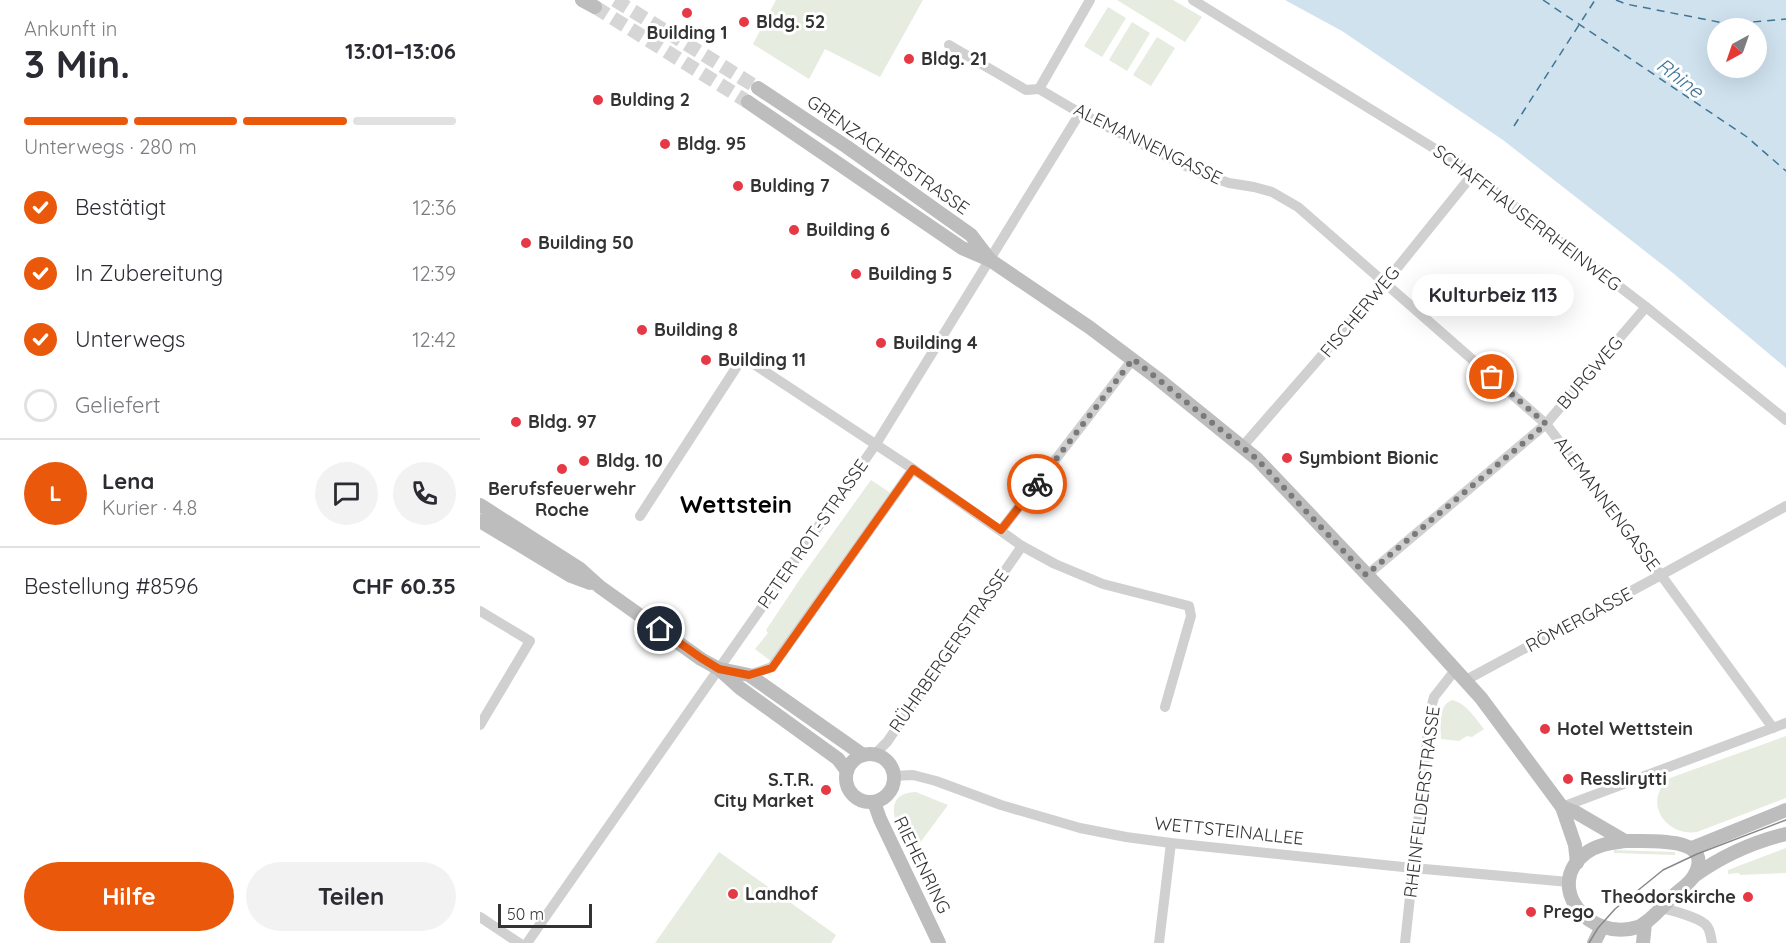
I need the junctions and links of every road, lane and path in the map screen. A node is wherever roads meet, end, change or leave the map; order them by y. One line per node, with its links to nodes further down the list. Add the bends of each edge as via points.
1 (1090, 0): 5 (street)
2 (1193, 0): 8 (street, SCHAFFHAUSERRHEINWEG)
3 (948, 45): 5 (street, ALEMANNENGASSE, via 1026,90)
4 (758, 88): 9 (main road, GRENZACHERSTRASSE, via 971,236)
5 (1039, 89): 7 (street, ALEMANNENGASSE)
6 (748, 102): 9 (main road, GRENZACHERSTRASSE, via 962,248)
7 (1080, 113): 9 (street, PETER ROT-STRASSE); 10 (street, ALEMANNENGASSE, via 1202,174 1287,199)
8 (1473, 174): 10 (street, FISCHERWEG); 11 (street, SCHAFFHAUSERRHEINWEG)
9 (990, 260): 12 (main road, GRENZACHERSTRASSE); 15 (street, PETER ROT-STRASSE)
10 (1385, 283): 14 (street, ALEMANNENGASSE); 16 (street, FISCHERWEG)
11 (1646, 307): 13 (street, SCHAFFHAUSERRHEINWEG); 14 (street, BURGWEG)
12 (1133, 359): 16 (main road, GRENZACHERSTRASSE); 22 (street)
13 (1786, 420)
14 (1546, 424): 24 (street, BURGWEG); 25 (street, ALEMANNENGASSE)
15 (876, 444): 17 (street); 20 (street, via 743,357); 28 (street, PETER ROT-STRASSE)
16 (1243, 446): 24 (main road, GRENZACHERSTRASSE)
17 (913, 469): 22 (street); 30 (street, via 772,668)
18 (480, 505): 26 (main road)
19 (1786, 506): 25 (street, RÖMERGASSE)
20 (640, 516)
21 (480, 521): 26 (main road, via 571,576)
22 (1001, 530): 23 (street)
23 (1022, 546): 32 (street, via 1103,584 1189,606 1191,616); 36 (street, RÜHRBERGERSTRASSE, via 887,742)
24 (1366, 575): 29 (main road, GRENZACHERSTRASSE)
25 (1661, 575): 31 (street, RÖMERGASSE); 35 (street, ALEMANNENGASSE)
26 (600, 586): 28 (main road)
27 (480, 611): 34 (street, via 530,641)
28 (719, 669): 30 (main road); 37 (main road, via 838,759); 55 (street, PETER ROT-STRASSE)
29 (1456, 669): 31 (main road, GRENZACHERSTRASSE); 47 (street, RHEINFELDERSTRASSE, via 1434,697 1430,712)
30 (749, 675): 36 (main road)
31 (1466, 681): 40 (main road, GRENZACHERSTRASSE)
32 (1165, 707)
33 (1786, 723): 35 (street)
34 (480, 724)
35 (1773, 728): 40 (street)
36 (868, 755): 37 (main road, via 855,759); 38 (main road, via 887,762)
37 (847, 771): 39 (main road, via 851,794)
38 (893, 776): 39 (main road, via 889,792); 44 (street, WETTSTEINALLEE, via 936,781 1080,828)
39 (874, 802): 56 (main road, RIEHENRING)
40 (1562, 807): 43 (main road, GRENZACHERSTRASSE); 46 (main road, GRENZACHERSTRASSE, via 1575,845)
41 (1786, 810): 45 (main road)
42 (1786, 834): 48 (main road, via 1722,858)
43 (1625, 841): 45 (main road); 46 (main road, via 1598,846)
44 (1171, 843): 47 (street, WETTSTEINALLEE); 57 (street)
45 (1692, 848): 48 (main road, via 1698,859)
46 (1576, 863): 49 (main road)
47 (1413, 868): 49 (street, WETTSTEINALLEE); 58 (street, RHEINFELDERSTRASSE)
48 (1694, 876): 50 (main road)
49 (1569, 882): 53 (main road, via 1576,910)
50 (1661, 908): 52 (main road); 61 (street, via 1705,924)
51 (480, 917): 54 (street)
52 (1646, 923): 53 (main road, via 1624,931); 60 (main road)
53 (1601, 929): 59 (main road)
54 (519, 943)
55 (526, 943)
56 (939, 943)
57 (1159, 943)
58 (1405, 943)
59 (1594, 943)
60 (1643, 943)
61 (1712, 943)

